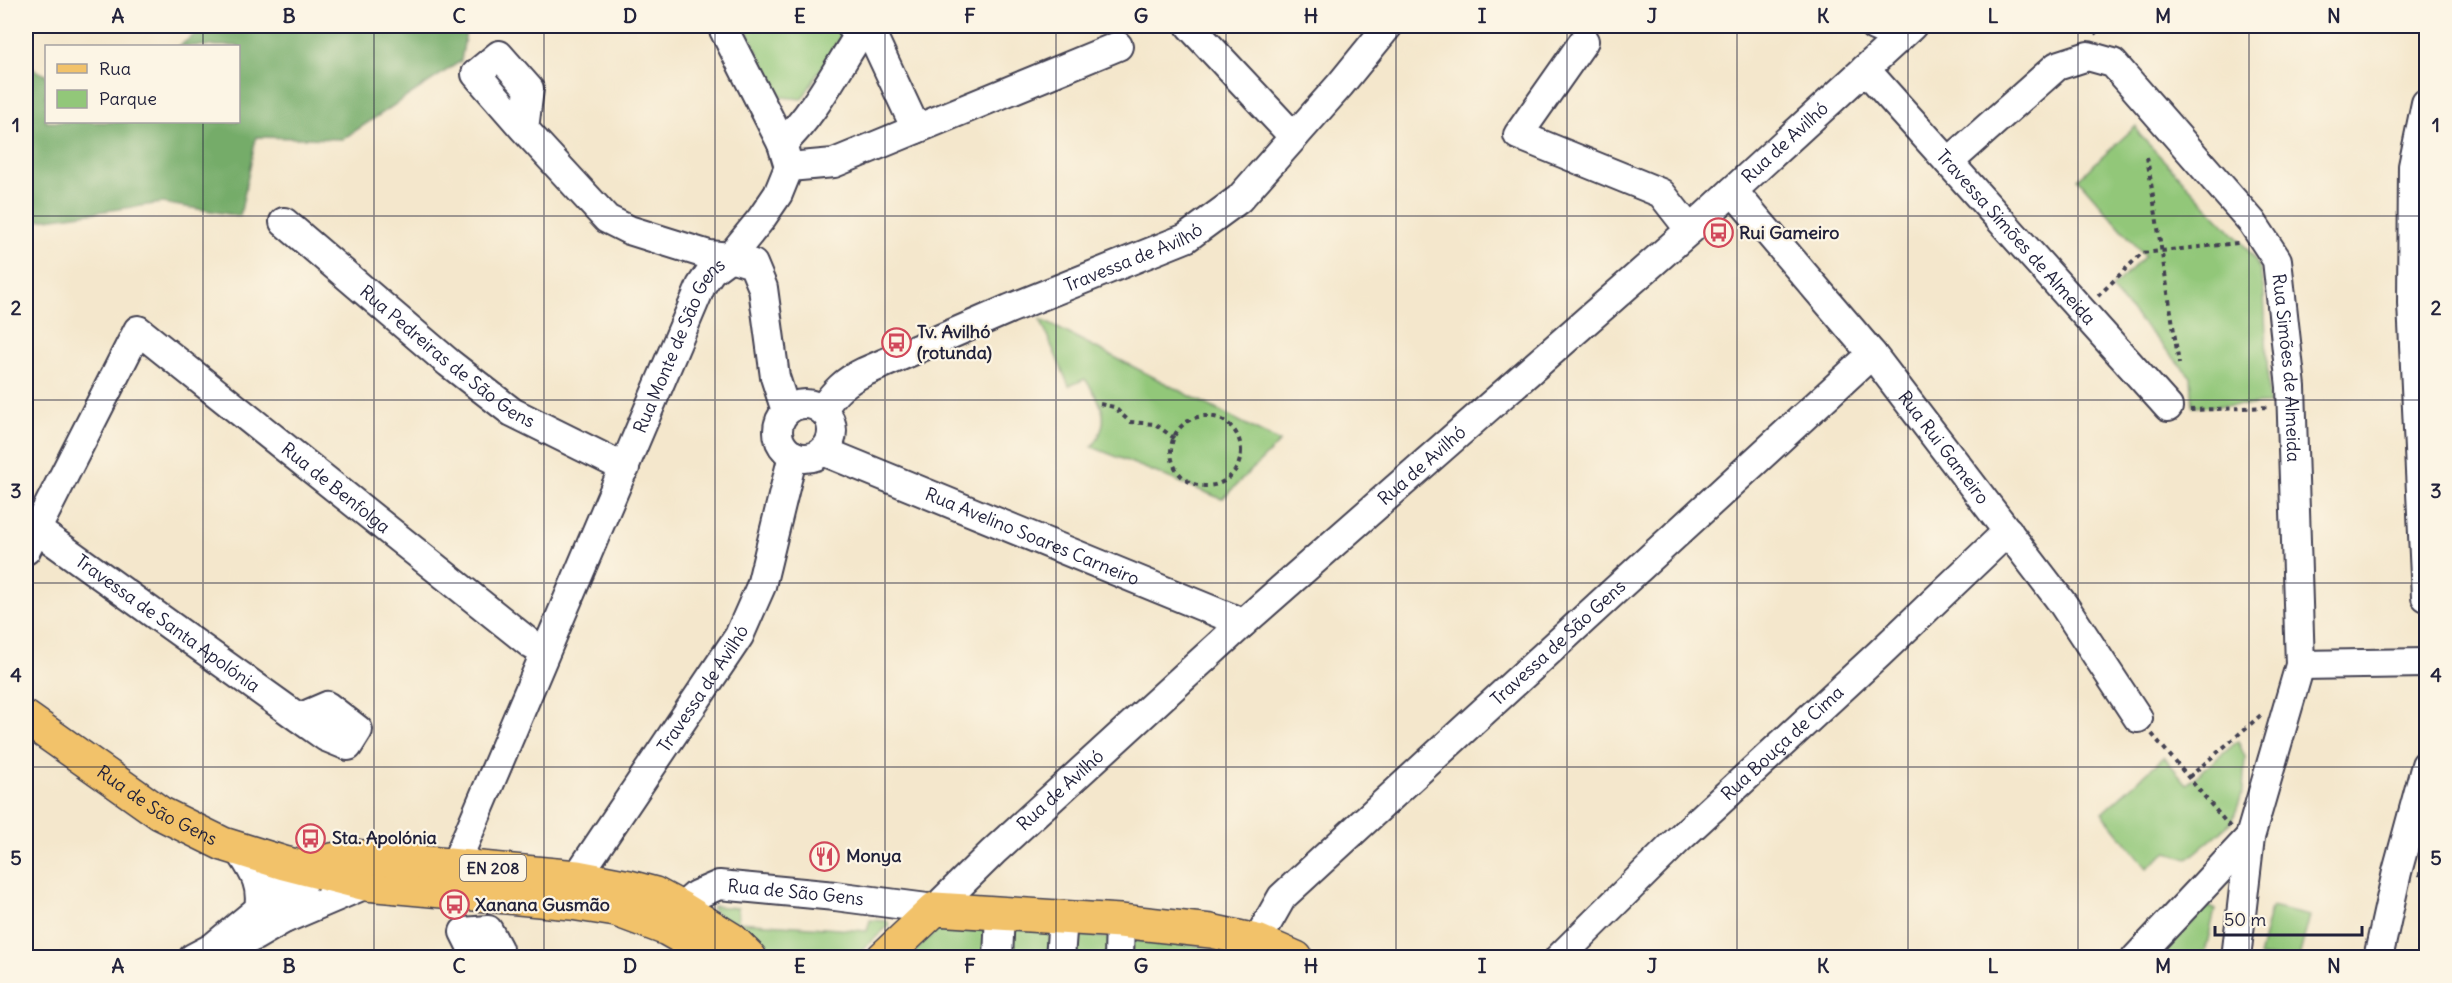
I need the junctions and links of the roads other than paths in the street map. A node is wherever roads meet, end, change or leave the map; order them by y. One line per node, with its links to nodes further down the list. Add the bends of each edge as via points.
1 (722, 26): 14 (street)
2 (1190, 26): 13 (street)
3 (1388, 26): 13 (street, Travessa de Avilhó)
4 (1874, 26): 6 (street)
5 (863, 31): 12 (street); 14 (street, Rua Monte de São Gens, via 794,133)
6 (1906, 31): 9 (street, Rua de Avilhó)
7 (1584, 41): 18 (street, via 1518,135 1662,193)
8 (1118, 46): 12 (street)
9 (1865, 69): 15 (street, Travessa Simões de Almeida); 16 (street, Rua de Avilhó)
10 (2427, 103): 29 (street, via 2413,166 2412,293)
11 (524, 129): 19 (street, via 606,219 629,231 709,255)
12 (916, 129): 14 (street, via 834,163)
13 (1294, 137): 22 (street, Travessa de Avilhó, via 1239,199 1186,238 864,372 846,381)
14 (786, 156): 19 (street, Rua Monte de São Gens, via 778,194)
15 (1949, 162): 21 (street, Travessa Simões de Almeida); 33 (street, Rua Simões de Almeida, via 2057,66 2088,56 2113,63 2252,222 2277,260 2292,406)
16 (1733, 191): 18 (street, Rua de Avilhó); 20 (street, Rua Rui Gameiro)
17 (284, 222): 26 (street, Rua Pedreiras de São Gens, via 512,412)
18 (1690, 230): 30 (street, Rua de Avilhó)
19 (730, 257): 23 (street, via 753,264 763,288 775,377); 26 (street, Rua Monte de São Gens, via 711,271 701,286)
20 (1872, 354): 27 (street, Rua Rui Gameiro); 53 (street, Travessa de São Gens, via 1282,897)
21 (2168, 406)
22 (822, 410): 23 (street, via 805,404); 24 (street, via 832,430)
23 (786, 411): 25 (street, via 778,434 780,443)
24 (823, 451): 25 (street, via 808,458); 30 (street, Rua Avelino Soares Carneiro)
25 (793, 455): 44 (street, Travessa de Avilhó, via 761,586 739,636)
26 (625, 468): 41 (street, Rua Monte de São Gens)
27 (2008, 531): 36 (street, Rua Rui Gameiro); 62 (street, Rua Bouça de Cima, via 1679,839)
28 (31, 540): 31 (street, Rua de Benfolga, via 138,330); 35 (street, Travessa de Santa Apolónia)
29 (2427, 597)
30 (1243, 622): 47 (street, Rua de Avilhó)
31 (532, 645)
32 (2427, 663): 33 (street)
33 (2300, 665): 39 (street, Rua Simões de Almeida)
34 (26, 718): 40 (main road, Rua de São Gens / EN 208, via 160,813)
35 (299, 718)
36 (2138, 718)
37 (2427, 765): 38 (street)
38 (2418, 827): 65 (street)
39 (2250, 837): 45 (street); 46 (street, Rua Simões de Almeida)
40 (239, 849): 42 (main road, Rua de São Gens / EN 208); 49 (street)
41 (455, 865): 42 (main road, Rua de São Gens / EN 208, via 352,856); 44 (main road, Rua de São Gens / EN 208)
42 (301, 866): 43 (main road, Rua de São Gens / EN 208); 49 (street, via 279,881)
43 (366, 884): 44 (main road, Rua de São Gens / EN 208); 49 (street)
44 (574, 890): 51 (main road, Rua de São Gens / EN 208, via 616,910)
45 (2193, 898): 46 (street); 63 (street)
46 (2242, 906): 64 (street, Rua Simões de Almeida)
47 (935, 909): 48 (main road, Rua de São Gens); 51 (street, Rua de São Gens, via 719,885 696,895); 57 (main road)
48 (1000, 913): 50 (main road, Rua de São Gens); 58 (street)
49 (271, 914): 54 (street)
50 (1063, 918): 52 (main road, Rua de São Gens); 59 (street)
51 (674, 919): 55 (main road, EN 208, via 690,942); 56 (main road, EN 208, via 731,939)
52 (1120, 921): 53 (main road, Rua de São Gens, via 1210,931); 60 (street)
53 (1257, 941): 61 (main road, Rua de São Gens)
54 (203, 952)
55 (710, 957)
56 (750, 957)
57 (883, 957)
58 (998, 957)
59 (1060, 957)
60 (1119, 957)
61 (1296, 957)
62 (1559, 957)
63 (2136, 957)
64 (2236, 957)
65 (2378, 957)

